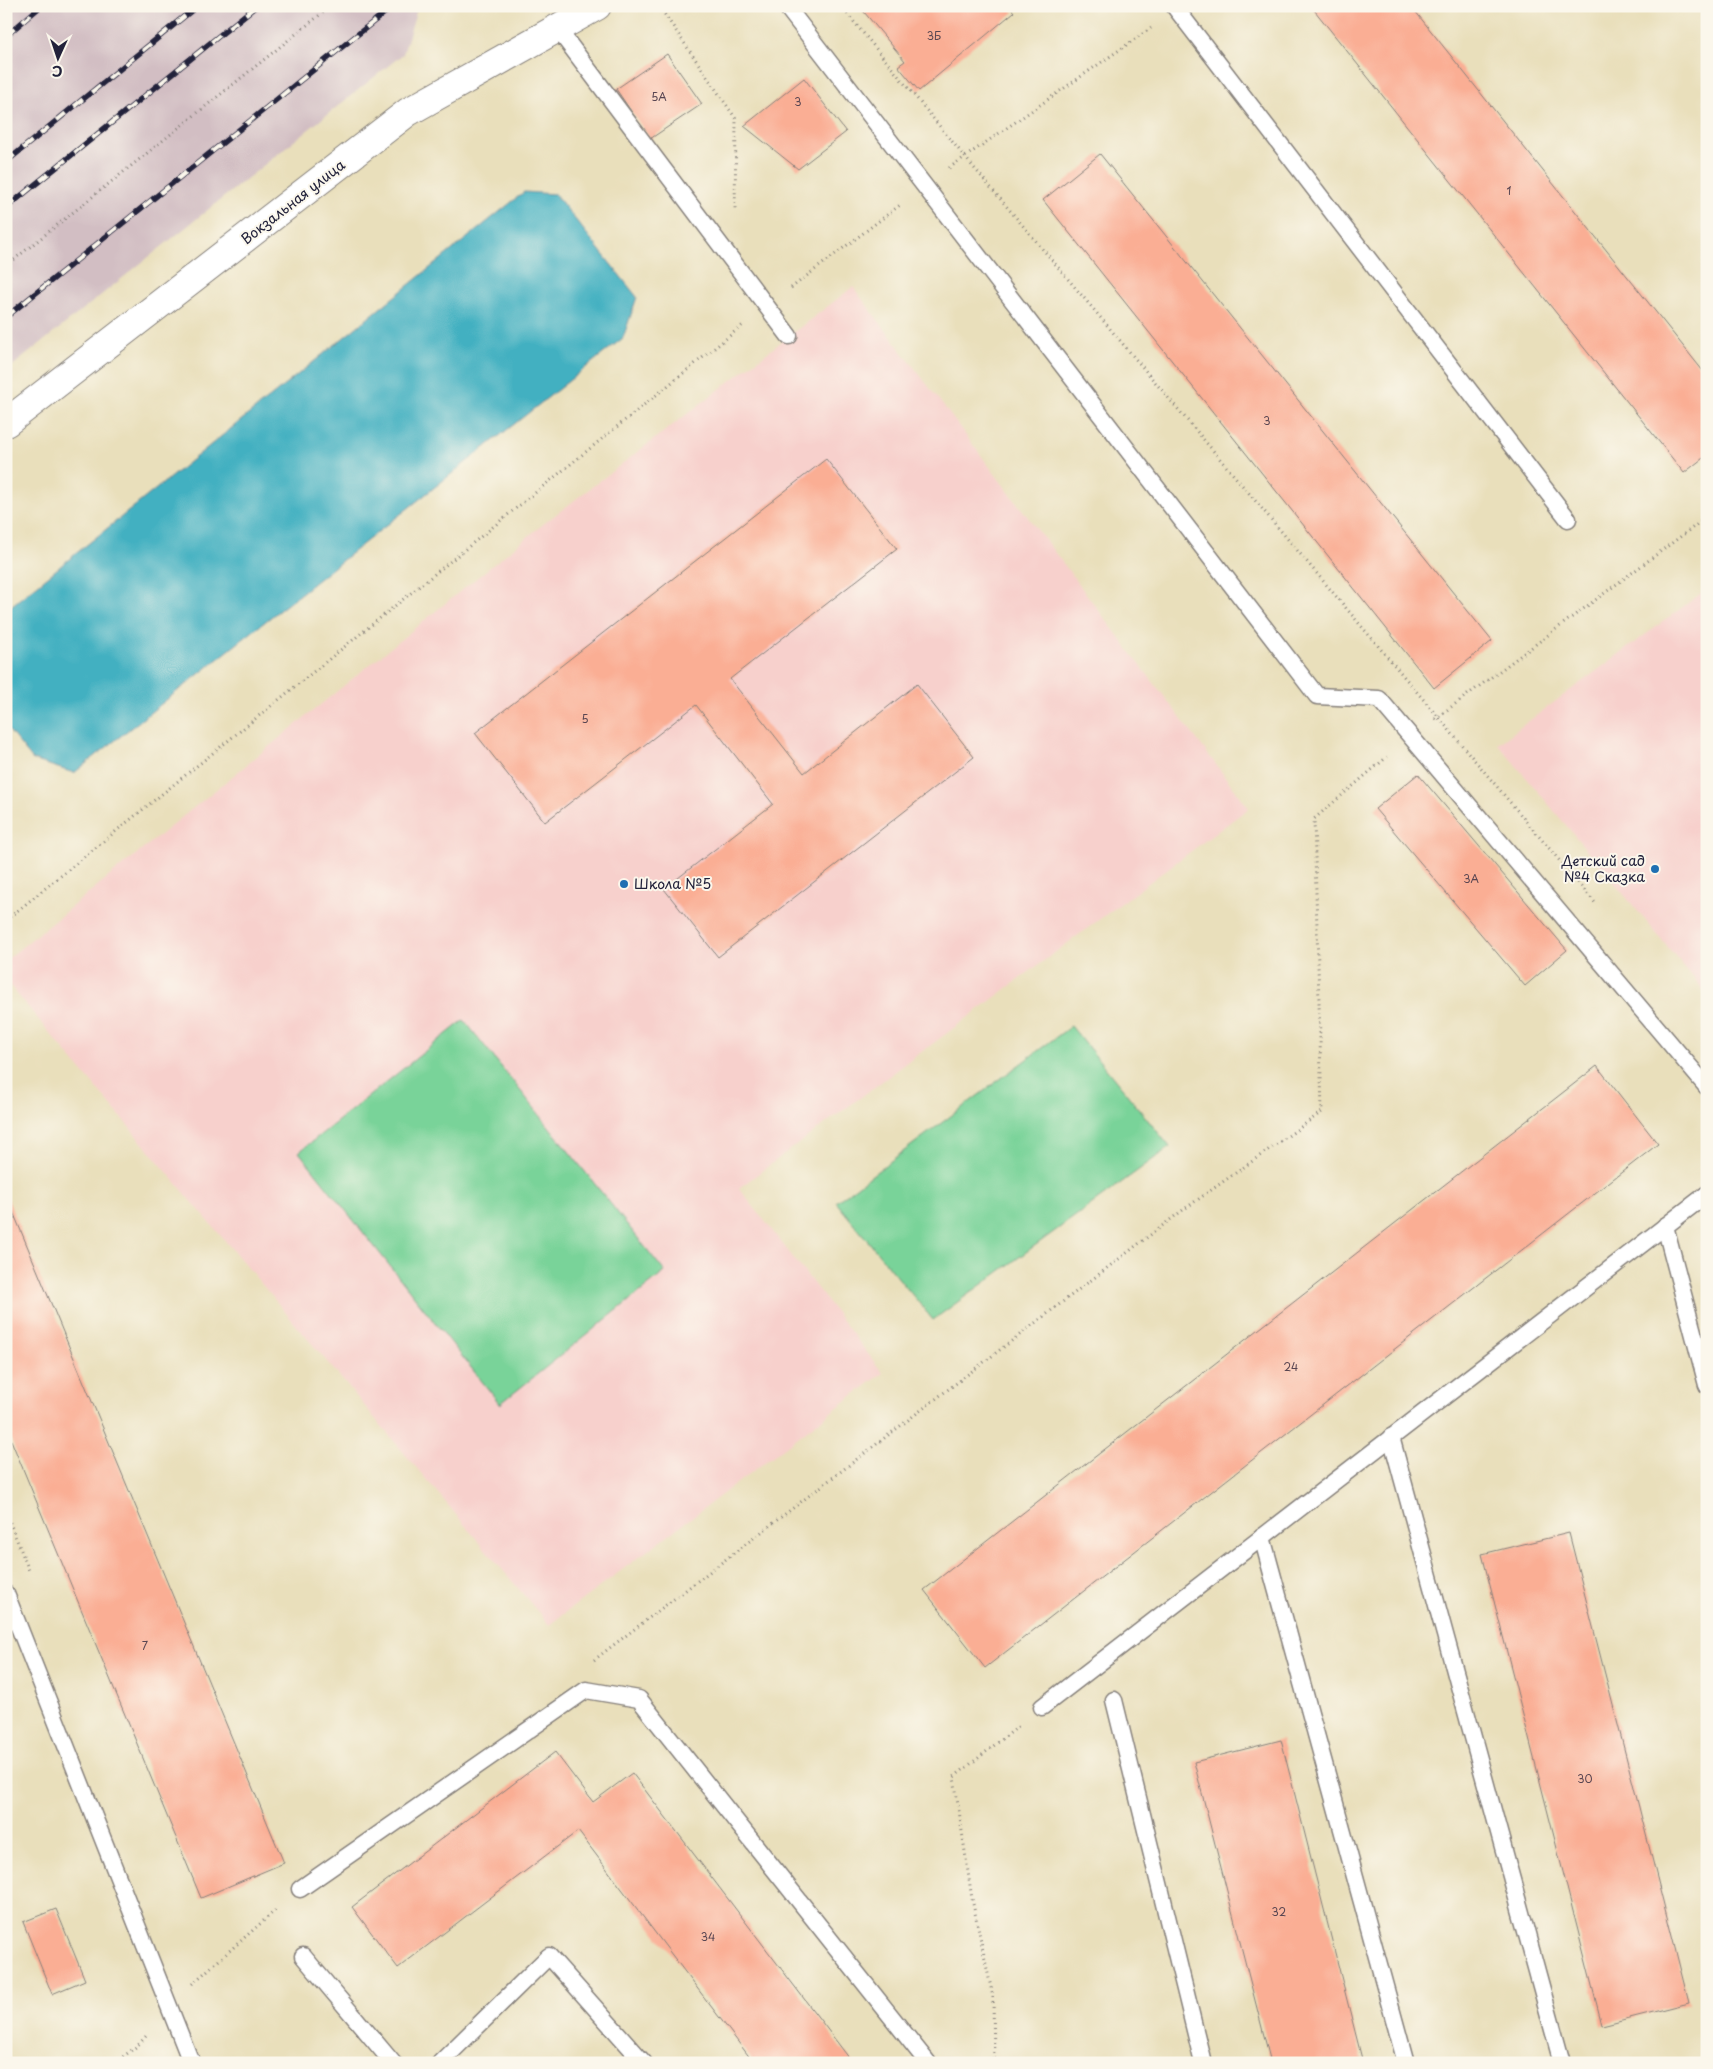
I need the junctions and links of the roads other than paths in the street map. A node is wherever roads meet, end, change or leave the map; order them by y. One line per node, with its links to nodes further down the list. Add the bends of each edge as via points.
1 (597, 6): 4 (street, Вокзальная улица)
2 (786, 6): 8 (lane, via 1317,696 1379,699)
3 (1175, 8): 7 (lane)
4 (557, 28): 5 (lane); 6 (street, Вокзальная улица, via 408,112)
5 (789, 336)
6 (6, 424)
7 (1568, 519)
8 (1707, 1087)
9 (1707, 1194): 10 (lane)
10 (1665, 1226): 11 (lane); 12 (lane)
11 (1707, 1385)
12 (1391, 1438): 13 (lane); 26 (lane)
13 (1262, 1537): 16 (lane); 25 (lane)
14 (6, 1594): 19 (lane)
15 (1114, 1700): 24 (lane)
16 (1042, 1708)
17 (300, 1889): 23 (lane, via 586,1690 639,1699)
18 (303, 1956): 20 (lane)
19 (188, 2061)
20 (394, 2063)
21 (440, 2063): 22 (lane, via 549,1956)
22 (644, 2063)
23 (928, 2063)
24 (1203, 2063)
25 (1406, 2063)
26 (1562, 2063)

